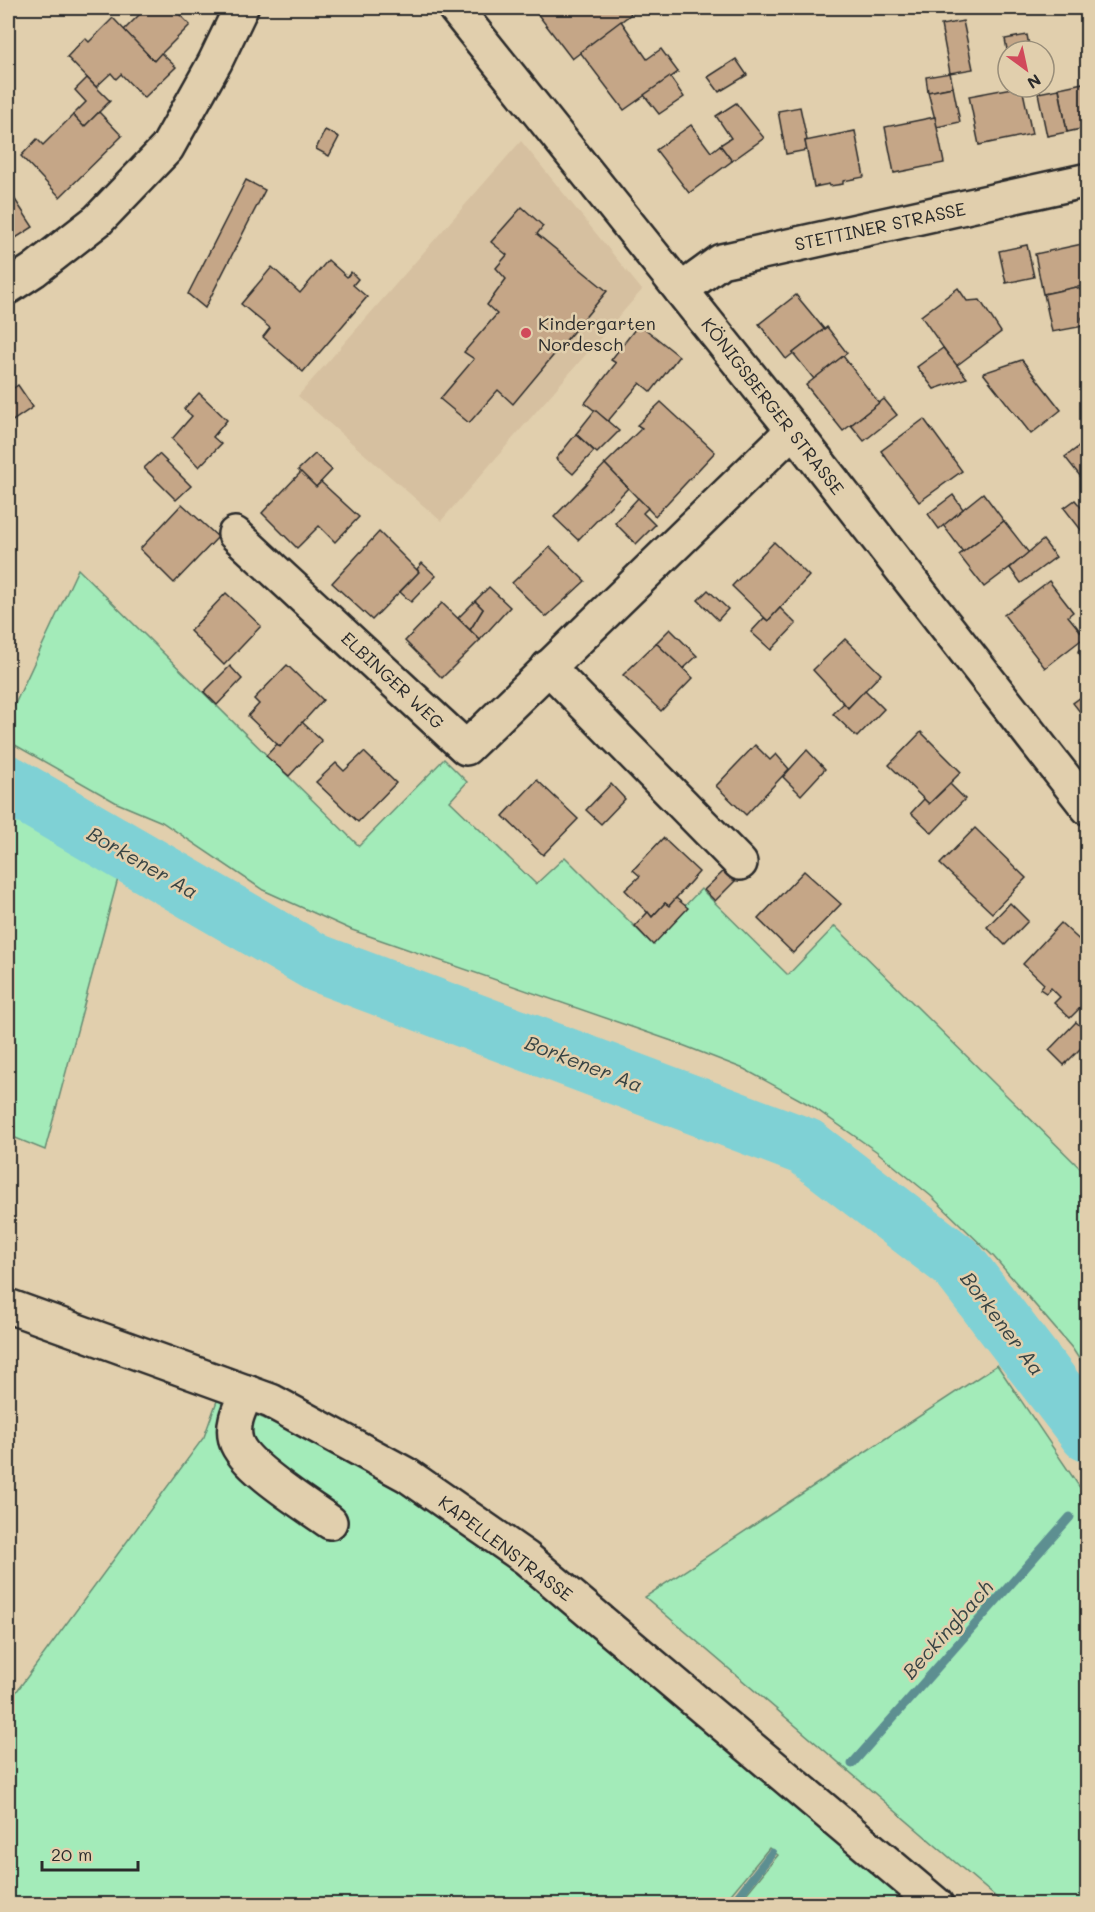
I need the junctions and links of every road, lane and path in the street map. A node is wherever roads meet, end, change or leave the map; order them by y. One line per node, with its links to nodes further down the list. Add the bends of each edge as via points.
1 (241, 8): 4 (street, via 167,148 98,220)
2 (454, 8): 5 (street, KÖNIGSBERGER STRASSE)
3 (1088, 180): 5 (street, STETTINER STRASSE, via 721,261)
4 (8, 287)
5 (681, 290): 6 (street, KÖNIGSBERGER STRASSE)
6 (793, 430): 8 (street, ELBINGER WEG); 9 (street, KÖNIGSBERGER STRASSE)
7 (235, 534): 8 (street, ELBINGER WEG, via 466,748)
8 (548, 667): 10 (street)
9 (1088, 808)
10 (740, 862)
11 (8, 1306): 12 (street, KAPELLENSTRASSE)
12 (247, 1392): 13 (street, via 235,1420 236,1441 249,1461); 14 (street, KAPELLENSTRASSE, via 271,1401 407,1475 526,1558)
13 (330, 1522)
14 (936, 1905)

